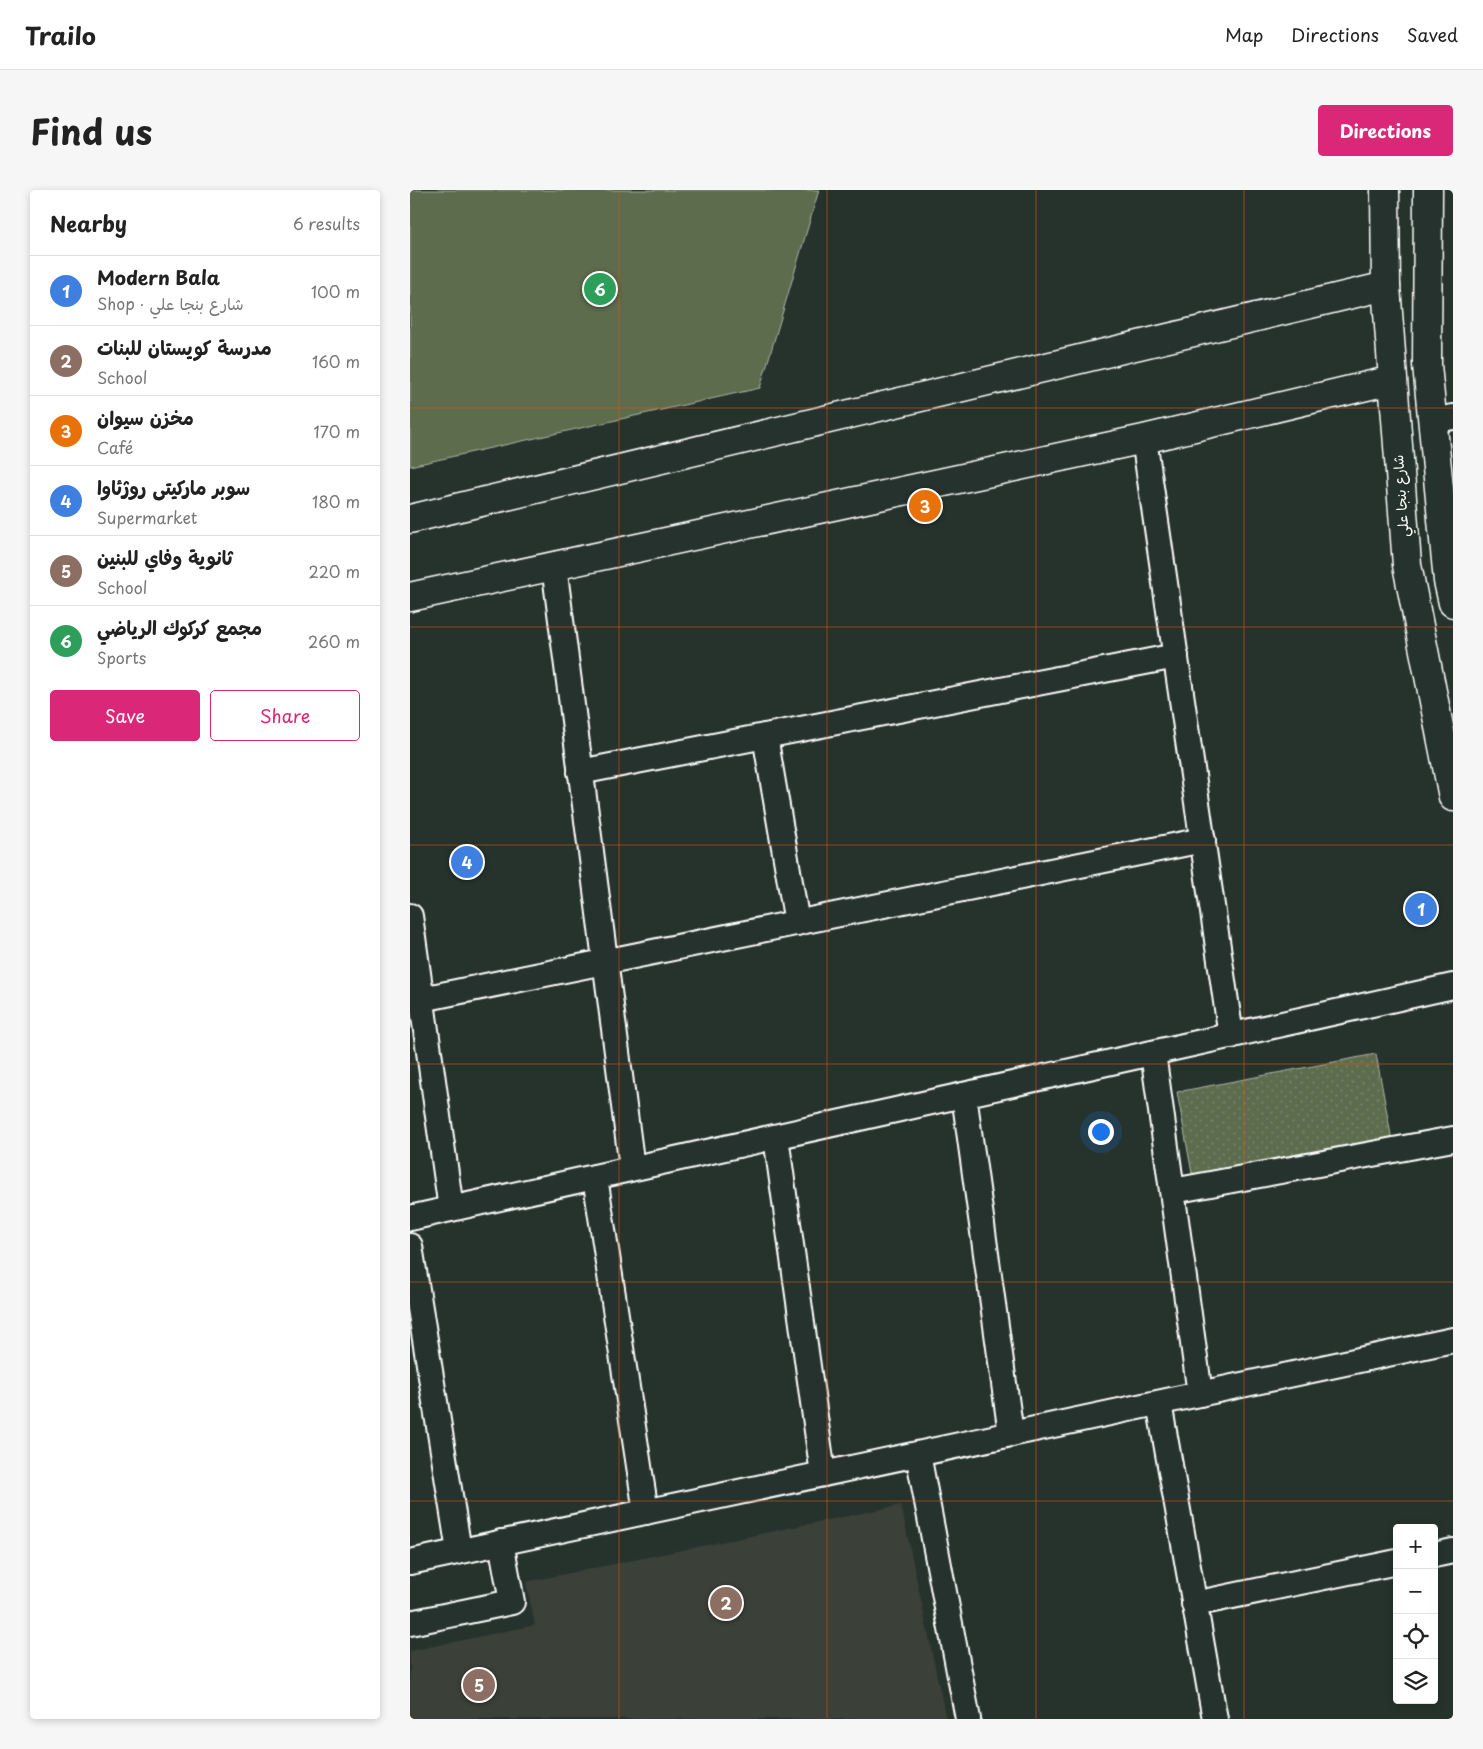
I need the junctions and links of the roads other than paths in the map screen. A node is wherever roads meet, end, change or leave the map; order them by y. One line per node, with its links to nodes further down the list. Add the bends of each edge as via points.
1 (1385, 190): 3 (street, شارع بنجا علي)
2 (1428, 190): 5 (street, via 1426,365)
3 (1386, 286): 4 (street, شارع بنجا علي); 7 (street)
4 (1392, 380): 6 (street); 14 (street, شارع بنجا علي, via 1407,565)
5 (1443, 419): 10 (street, via 1448,581)
6 (1144, 439): 8 (street); 11 (street)
7 (410, 519)
8 (554, 566): 9 (street); 13 (street)
9 (410, 597)
10 (1453, 603)
11 (1176, 656): 12 (street); 15 (street)
12 (765, 736): 13 (street); 17 (street)
13 (580, 772): 18 (street)
14 (1453, 797)
15 (1203, 840): 17 (street); 21 (street)
16 (410, 916): 20 (street)
17 (797, 922): 18 (street)
18 (606, 961): 20 (street); 26 (street)
19 (1453, 986): 21 (street)
20 (422, 999): 29 (street)
21 (1231, 1036): 22 (street)
22 (1153, 1053): 23 (street); 28 (street)
23 (964, 1095): 24 (street); 35 (street)
24 (776, 1137): 26 (street); 37 (street)
25 (1453, 1138): 28 (street)
26 (632, 1168): 27 (street)
27 (595, 1177): 29 (street); 38 (street)
28 (1173, 1191): 33 (street)
29 (451, 1209): 30 (street)
30 (410, 1218)
31 (410, 1246): 40 (street)
32 (1453, 1340): 33 (street)
33 (1200, 1394): 34 (street)
34 (1159, 1403): 35 (street); 45 (street)
35 (1012, 1434): 36 (street)
36 (918, 1454): 37 (street); 47 (street)
37 (823, 1474): 38 (street)
38 (646, 1512): 39 (street)
39 (501, 1542): 40 (street); 46 (street, via 512,1602)
40 (459, 1551): 43 (street)
41 (1453, 1551): 42 (street)
42 (1438, 1554)
43 (410, 1562)
44 (1393, 1563): 45 (street)
45 (1194, 1604): 48 (street)
46 (410, 1623)
47 (968, 1719)
48 (1215, 1719)

